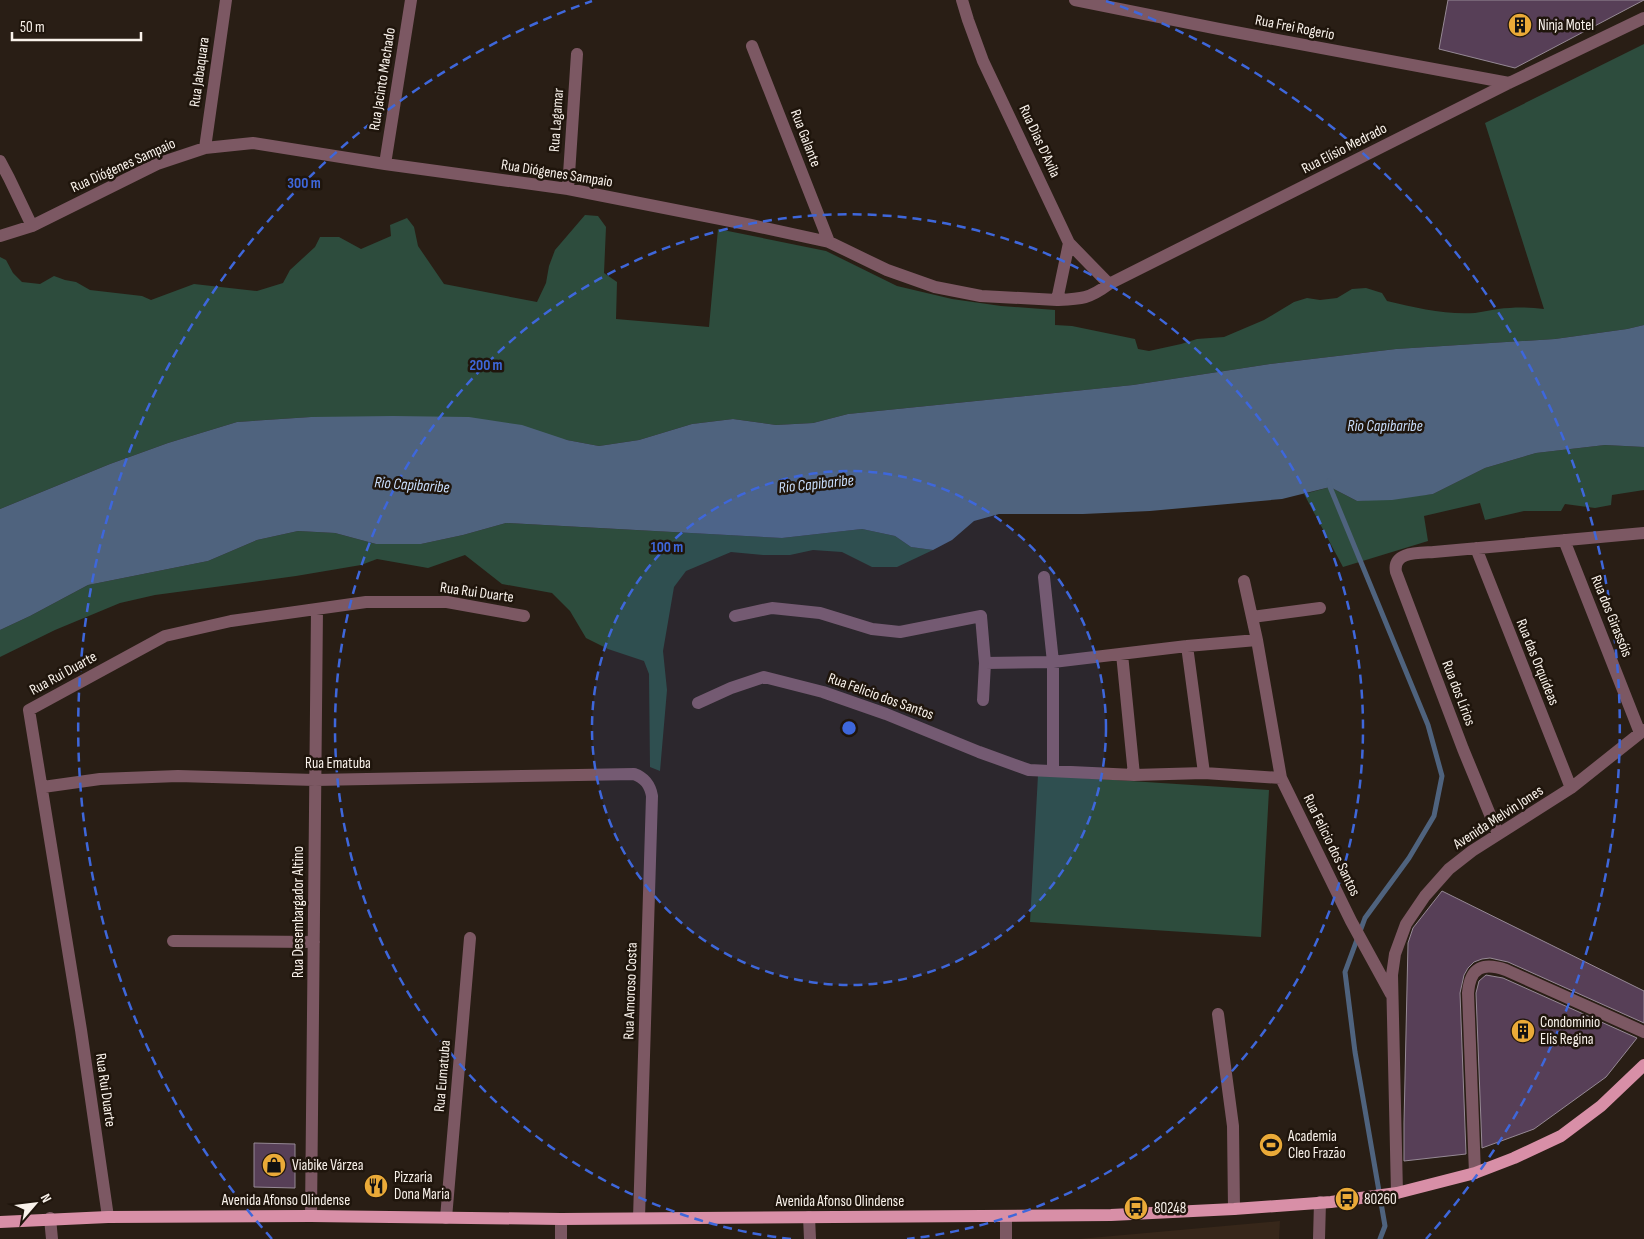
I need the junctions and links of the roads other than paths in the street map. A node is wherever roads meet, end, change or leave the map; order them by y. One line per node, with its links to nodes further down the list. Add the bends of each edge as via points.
1 (226, 0): 9 (street, Rua Jabaquara)
2 (411, 0): 11 (street, Rua Jacinto Machado)
3 (962, 0): 16 (street, Rua Dias D'Avila, via 983,61)
4 (1075, 0): 8 (street, Rua Frei Rogerio)
5 (1644, 18): 8 (street, Rua Elísio Medrado)
6 (752, 46): 15 (street, Rua Galante)
7 (577, 54): 12 (street, Rua Lagamar)
8 (1509, 83): 17 (street, Rua Elísio Medrado)
9 (205, 148): 11 (street, Rua Diógenes Sampaio, via 253,143); 13 (street, Rua Diógenes Sampaio, via 157,164)
10 (0, 161): 13 (street)
11 (385, 164): 12 (street, Rua Diógenes Sampaio)
12 (568, 189): 15 (street, Rua Diógenes Sampaio)
13 (32, 226): 14 (street, Rua Diógenes Sampaio)
14 (0, 236)
15 (829, 242): 18 (street, Rua Diógenes Sampaio, via 887,270 935,288 981,296)
16 (1069, 243): 17 (street, Rua Dias D'Avila); 18 (street)
17 (1109, 284): 18 (street, Rua Elísio Medrado, via 1092,296)
18 (1057, 300)
19 (1644, 533): 20 (street)
20 (1564, 540): 21 (street); 36 (street, Rua dos Girassóis)
21 (1476, 548): 44 (street, Rua das Orquídeas); 45 (street, Rua dos Lírios, via 1404,555 1395,567)
22 (1044, 577): 32 (street)
23 (1244, 581): 28 (street)
24 (1320, 608): 28 (street)
25 (317, 609): 26 (street, Rua Rui Duarte, via 366,602 447,602); 42 (street, Rua Desembargador Altino); 43 (street, Rua Rui Duarte, via 231,621 165,636 29,710)
26 (524, 616)
27 (735, 616): 33 (street, via 772,608 820,613 872,629 900,632 981,616)
28 (1252, 617): 29 (street)
29 (1256, 640): 30 (street); 41 (street)
30 (1187, 646): 31 (street); 38 (street)
31 (1122, 654): 32 (street); 40 (street)
32 (1053, 662): 33 (street); 37 (street)
33 (985, 663): 34 (street)
34 (983, 700)
35 (698, 703): 37 (street, Rua Felicio dos Santos, via 764,677 823,692 886,714 1013,765 1029,770)
36 (1642, 731): 44 (street, Avenida Melvin Jones)
37 (1053, 771): 40 (street, Rua Felicio dos Santos)
38 (1204, 773): 40 (street, Rua Felicio dos Santos); 41 (street, Rua Felicio dos Santos)
39 (634, 774): 42 (street, Rua Ematuba); 63 (street, Rua Amoroso Costa, via 646,781 652,796)
40 (1134, 775)
41 (1281, 778): 49 (street, Rua Felicio dos Santos, via 1351,922)
42 (315, 780): 43 (street, Rua Ematuba, via 178,776 100,779); 48 (street, Rua Desembargador Altino)
43 (42, 787): 59 (street, Rua Rui Duarte)
44 (1571, 788): 45 (street, Avenida Melvin Jones)
45 (1498, 834): 49 (street, Avenida Melvin Jones, via 1449,869 1406,924 1395,954)
46 (470, 938): 62 (street, Rua Eumatuba)
47 (173, 941): 48 (street)
48 (314, 942): 57 (street, Rua Desembargador Altino)
49 (1391, 994): 54 (street, Avenida Melvin Jones)
50 (1218, 1014): 56 (street, via 1233,1126)
51 (1644, 1032): 53 (street, via 1492,965 1474,973 1468,993)
52 (1644, 1065): 53 (main road, Avenida Afonso Olindense, via 1600,1106 1561,1136)
53 (1475, 1173): 54 (main road, Avenida Afonso Olindense)
54 (1394, 1193): 55 (main road, Avenida Afonso Olindense)
55 (1320, 1202): 56 (main road, Avenida Afonso Olindense); 70 (street)
56 (1234, 1209): 58 (main road, Avenida Afonso Olindense)
57 (311, 1216): 59 (main road, Avenida Afonso Olindense); 62 (main road, Avenida Afonso Olindense)
58 (1006, 1216): 60 (main road, Avenida Afonso Olindense); 69 (street)
59 (108, 1217): 61 (main road, Avenida Afonso Olindense)
60 (809, 1217): 63 (main road, Avenida Afonso Olindense); 68 (street)
61 (50, 1218): 65 (main road, Avenida Afonso Olindense); 66 (street)
62 (446, 1218): 64 (main road, Avenida Afonso Olindense)
63 (639, 1218): 64 (main road, Avenida Afonso Olindense)
64 (561, 1219): 67 (street)
65 (0, 1222)
66 (52, 1239)
67 (561, 1239)
68 (810, 1239)
69 (1006, 1239)
70 (1319, 1239)

